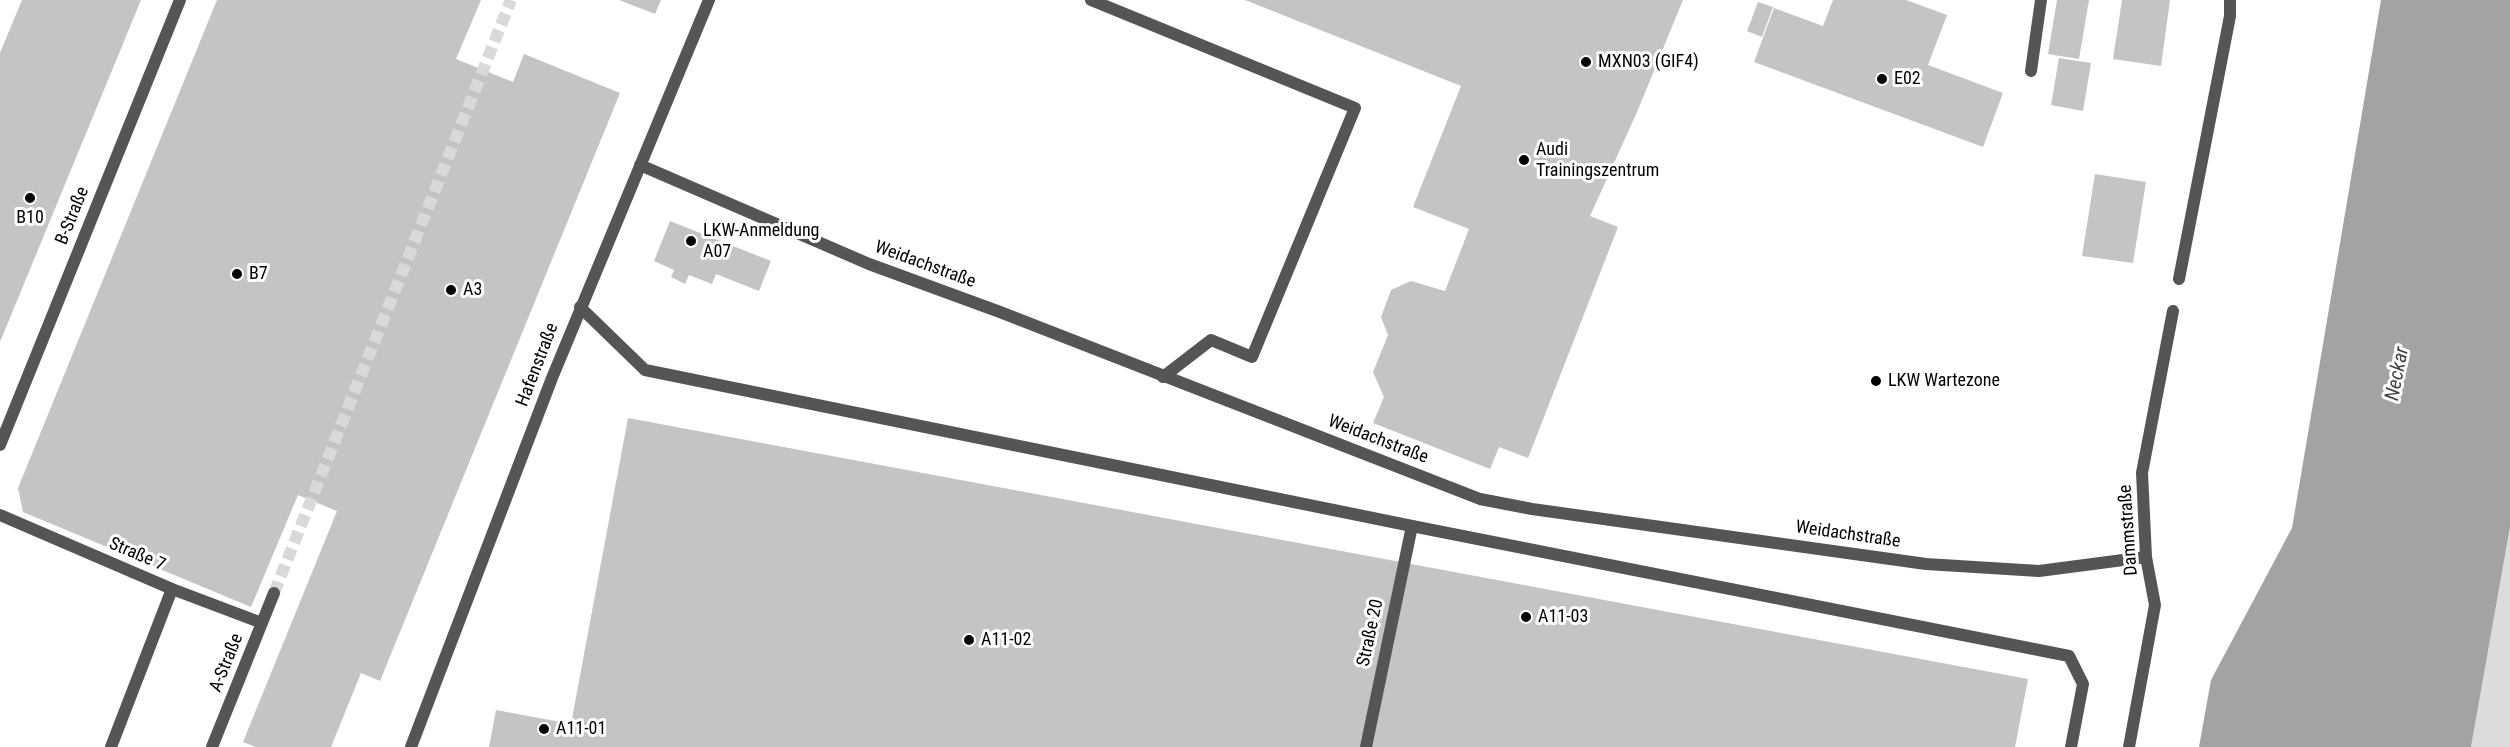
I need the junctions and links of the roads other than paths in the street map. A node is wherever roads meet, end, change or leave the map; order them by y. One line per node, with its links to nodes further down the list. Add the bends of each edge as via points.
1 (180, 0): 12 (street, B-Straße)
2 (709, 0): 7 (street, Hafenstraße)
3 (1091, 0): 11 (street, via 1355,108 1252,357 1212,340)
4 (2041, 0): 6 (street)
5 (2230, 0): 8 (street)
6 (2031, 71)
7 (640, 165): 9 (street, Hafenstraße); 11 (street, Weidachstraße, via 868,264)
8 (2179, 279)
9 (580, 307): 14 (street, via 645,370); 21 (street, Hafenstraße)
10 (2173, 311): 15 (street, Dammstraße, via 2142,473)
11 (1163, 377): 15 (street, Weidachstraße, via 1480,499 1532,509 1926,564 2039,571)
12 (0, 445)
13 (0, 515): 16 (street, Straße 7)
14 (1412, 526): 22 (street, Straße 20); 23 (street, via 2069,656 2083,684)
15 (2146, 557): 24 (street, Dammstraße, via 2154,605)
16 (172, 589): 18 (street, Straße 7); 19 (street)
17 (274, 593): 18 (street, A-Straße)
18 (262, 623): 20 (street, A-Straße)
19 (111, 747)
20 (212, 747)
21 (411, 747)
22 (1366, 747)
23 (2071, 747)
24 (2129, 747)

